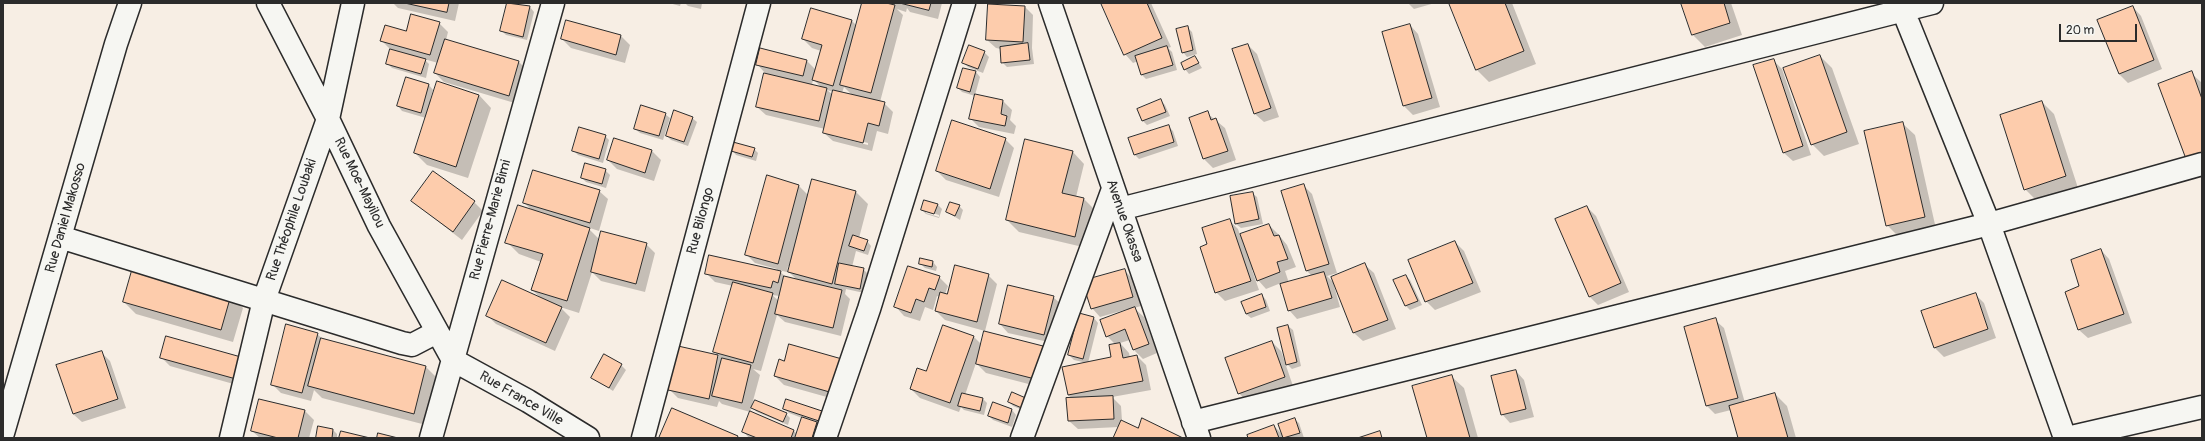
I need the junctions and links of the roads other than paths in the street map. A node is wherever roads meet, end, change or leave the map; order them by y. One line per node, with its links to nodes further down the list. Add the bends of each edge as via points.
1 (130, 3): 14 (street, Rue Daniel Makosso)
2 (268, 3): 10 (street, Rue Moe-Mayilou)
3 (353, 3): 10 (street, Rue Théophile Loubaki)
4 (553, 3): 17 (street, Rue Pierre-Marie Bimi)
5 (759, 3): 24 (street, Rue Bilongo)
6 (964, 3): 25 (street, via 869,308)
7 (1050, 3): 12 (street, Avenue Okassa)
8 (1932, 3): 9 (street)
9 (1901, 7): 12 (street); 13 (street)
10 (328, 119): 15 (street, Rue Théophile Loubaki); 16 (street, Rue Moe-Mayilou, via 379,226)
11 (2202, 164): 13 (street)
12 (1116, 199): 19 (street, Avenue Okassa); 26 (street)
13 (1989, 224): 19 (street); 27 (street)
14 (60, 237): 15 (street); 20 (street, Rue Daniel Makosso)
15 (264, 300): 16 (street, via 412,345); 21 (street, Rue Théophile Loubaki)
16 (437, 332): 17 (street, Rue Moe-Mayilou)
17 (453, 360): 22 (street, Rue Pierre-Marie Bimi); 23 (street, Rue France Ville, via 528,401)
18 (2202, 407): 27 (street)
19 (1196, 430)
20 (3, 433)
21 (231, 438)
22 (431, 438)
23 (588, 438)
24 (642, 438)
25 (825, 438)
26 (1022, 438)
27 (2066, 438)

